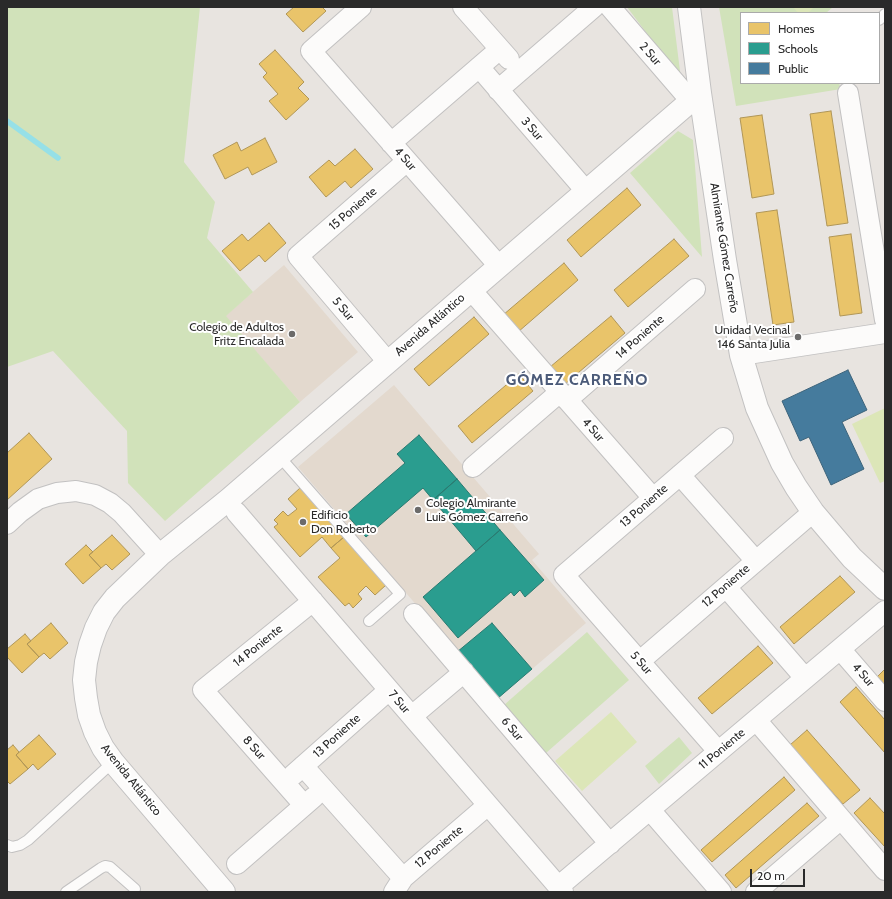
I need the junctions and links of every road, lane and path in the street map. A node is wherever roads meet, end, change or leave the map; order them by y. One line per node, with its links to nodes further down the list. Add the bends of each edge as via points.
1 (361, 7): 12 (street, 4 Sur, via 311,51)
2 (463, 7): 6 (street)
3 (594, 7): 8 (street)
4 (610, 7): 11 (street, 2 Sur)
5 (689, 7): 11 (street, Almirante Gómez Carreño)
6 (500, 49): 7 (street); 8 (street)
7 (479, 67): 10 (street, 3 Sur); 12 (street)
8 (520, 71): 10 (street)
9 (849, 88): 19 (street)
10 (498, 90): 14 (street, 3 Sur)
11 (695, 97): 14 (street, Avenida Atlántico); 21 (street, Almirante Gómez Carreño)
12 (392, 143): 13 (street, 4 Sur)
13 (407, 161): 15 (street, 15 Poniente); 16 (street, 4 Sur)
14 (586, 191): 16 (street, Avenida Atlántico)
15 (298, 256): 22 (street, 5 Sur)
16 (499, 266): 18 (street, Avenida Atlántico)
17 (695, 289): 23 (street, 14 Poniente)
18 (471, 290): 22 (street, Avenida Atlántico); 23 (street, 4 Sur)
19 (885, 320)
20 (885, 333): 21 (street)
21 (741, 355): 30 (street, Almirante Gómez Carreño, via 757,408 770,438 796,487)
22 (388, 362): 25 (street, Avenida Atlántico)
23 (564, 396): 26 (street, 14 Poniente); 28 (street, 4 Sur)
24 (723, 438): 27 (street, 13 Poniente)
25 (279, 456): 32 (street, Avenida Atlántico); 40 (lane, via 400,594)
26 (473, 467)
27 (680, 475): 28 (street, 13 Poniente); 33 (street)
28 (653, 498): 34 (street, 13 Poniente)
29 (236, 512): 37 (street, 7 Sur)
30 (813, 512): 33 (street, 12 Poniente); 36 (street, Almirante Gómez Carreño, via 852,558)
31 (7, 524): 32 (street, via 38,499 76,491 95,495 110,503)
32 (160, 555): 51 (street, Avenida Atlántico, via 104,612 96,628 86,662 84,680 87,704 95,732)
33 (756, 561): 35 (street, 12 Poniente)
34 (564, 575): 42 (street, 5 Sur)
35 (726, 587): 42 (street, 12 Poniente); 44 (street)
36 (885, 589)
37 (313, 601): 45 (street, 14 Poniente); 46 (street, 7 Sur)
38 (885, 611): 41 (street, 11 Poniente)
39 (414, 614): 43 (street, 6 Sur)
40 (369, 621)
41 (840, 649): 44 (street, 11 Poniente); 47 (street, 4 Sur)
42 (640, 661): 50 (street, 5 Sur)
43 (464, 672): 48 (street); 59 (street, 6 Sur)
44 (805, 678): 49 (street, 11 Poniente)
45 (203, 690): 53 (street, 8 Sur)
46 (389, 690): 48 (street, 7 Sur); 52 (street, 13 Poniente)
47 (885, 701)
48 (412, 716): 56 (street, 7 Sur)
49 (756, 720): 50 (street, 11 Poniente); 58 (street)
50 (718, 751): 57 (street, 11 Poniente)
51 (113, 762): 60 (lane, via 28,840 12,847); 68 (street, Avenida Atlántico)
52 (303, 766): 53 (street, 13 Poniente); 54 (street)
53 (284, 782): 55 (street, 8 Sur)
54 (323, 788): 55 (street); 63 (street)
55 (304, 805): 61 (street)
56 (488, 805): 63 (street, 12 Poniente); 64 (street, 7 Sur)
57 (650, 810): 59 (street, 11 Poniente); 69 (street)
58 (841, 819): 62 (street); 66 (street)
59 (610, 844): 64 (street, 11 Poniente)
60 (7, 845)
61 (237, 864)
62 (885, 870)
63 (398, 885)
64 (560, 890)
65 (134, 891): 67 (lane, via 105,866)
66 (759, 891)
67 (66, 892)
68 (224, 892)
69 (721, 892)

